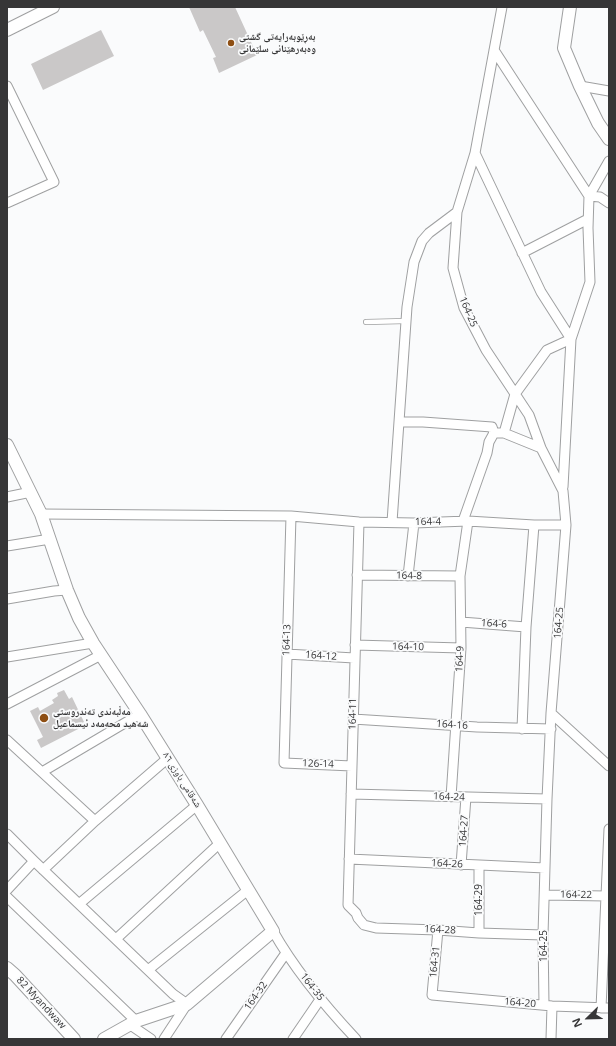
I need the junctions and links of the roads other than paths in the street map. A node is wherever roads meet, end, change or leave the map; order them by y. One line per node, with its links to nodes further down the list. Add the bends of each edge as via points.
1 (53, 7): 4 (street)
2 (502, 7): 5 (street)
3 (570, 7): 7 (street, via 564,48)
4 (7, 30)
5 (494, 50): 10 (street); 12 (street)
6 (7, 86): 13 (street, via 54,182)
7 (580, 86): 8 (street); 9 (street)
8 (609, 91)
9 (609, 139)
10 (475, 153): 15 (street); 17 (street)
11 (609, 161): 12 (street)
12 (590, 196): 14 (street); 16 (street)
13 (7, 203)
14 (609, 203)
15 (457, 212): 18 (street, via 422,241 411,277); 21 (street, 164-25, via 452,268 464,308 486,350)
16 (588, 219): 17 (street); 20 (street, via 590,282)
17 (522, 253): 20 (street, via 541,292)
18 (406, 321): 19 (lane); 22 (street)
19 (366, 322)
20 (571, 339): 21 (street, via 547,350); 28 (street)
21 (515, 394): 23 (street); 26 (street, 164-25, via 529,415)
22 (399, 422): 24 (street, via 492,427); 35 (street)
23 (504, 432): 24 (street); 26 (street)
24 (494, 433): 33 (street, 164-9)
25 (7, 444): 27 (street, شەقامی باوزی ٨٦)
26 (541, 448): 28 (street, 164-25)
27 (11, 460): 29 (street, شەقامی باوزی ٨٦)
28 (563, 491): 38 (street, 164-25)
29 (31, 492): 30 (street); 31 (street, شەقامی باوزی ٨٦)
30 (7, 497)
31 (41, 514): 32 (street, 164-4); 39 (street, شەقامی باوزی ٨٦)
32 (290, 516): 34 (street, 164-4); 51 (street, 164-13)
33 (465, 521): 36 (street, 164-4); 37 (street, 164-4); 43 (street, 164-9)
34 (359, 522): 35 (street, 164-4); 41 (street, 164-11)
35 (392, 522): 36 (street, 164-4)
36 (414, 523): 42 (street)
37 (534, 525): 38 (street, 164-4); 47 (street)
38 (566, 525): 56 (street, 164-25)
39 (50, 539): 40 (street); 44 (street, شەقامی باوزی ٨٦)
40 (7, 546)
41 (357, 574): 42 (street, 164-8); 49 (street, 164-11)
42 (408, 576): 43 (street, 164-8)
43 (460, 576): 46 (street, 164-9)
44 (67, 590): 45 (street); 48 (street, شەقامی باوزی ٨٦)
45 (7, 599)
46 (461, 622): 47 (street, 164-6); 50 (street, 164-9)
47 (526, 627): 60 (street)
48 (93, 643): 52 (street, شەقامی باوزی ٨٦); 53 (street)
49 (355, 646): 50 (street, 164-10); 54 (street, 164-11)
50 (461, 648): 59 (street, 164-9)
51 (287, 654): 54 (street, 164-12); 64 (street, 164-13)
52 (101, 655): 55 (street); 57 (street, شەقامی باوزی ٨٦)
53 (7, 657)
54 (354, 658): 58 (street, 164-11)
55 (7, 704)
56 (551, 713): 61 (street, 164-25); 66 (street)
57 (140, 714): 63 (street, شەقامی باوزی ٨٦); 67 (street)
58 (353, 719): 59 (street, 164-16); 65 (street, 164-11)
59 (456, 726): 60 (street, 164-16); 69 (street, 164-9)
60 (522, 729): 61 (street, 164-16)
61 (551, 729): 71 (street, 164-25)
62 (7, 740): 67 (street)
63 (168, 758): 72 (street, شەقامی باوزی ٨٦); 73 (street)
64 (284, 763): 65 (street, 126-14)
65 (352, 766): 68 (street, 164-11)
66 (609, 766)
67 (42, 772): 73 (street)
68 (351, 794): 69 (street, 164-24); 77 (street, 164-11)
69 (452, 797): 70 (street, 164-24)
70 (466, 798): 71 (street, 164-24); 79 (street, 164-27)
71 (547, 799): 81 (street, 164-25)
72 (198, 805): 76 (street, شەقامی باوزی ٨٦); 88 (street)
73 (94, 821): 82 (street)
74 (609, 829): 86 (street)
75 (7, 834): 78 (street)
76 (220, 843): 84 (street, شەقامی باوزی ٨٦); 95 (street)
77 (349, 859): 79 (street, 164-26); 89 (street, 164-11)
78 (34, 861): 82 (street); 83 (street)
79 (461, 865): 80 (street, 164-26)
80 (479, 866): 81 (street, 164-26); 92 (street, 164-29)
81 (545, 868): 85 (street, 164-25)
82 (43, 870): 88 (street)
83 (7, 890)
84 (248, 890): 91 (street, شەقامی باوزی ٨٦); 98 (street)
85 (545, 895): 86 (street, 164-22); 93 (street, 164-25)
86 (606, 896): 94 (street)
87 (7, 897): 104 (street)
88 (79, 904): 95 (street)
89 (348, 905): 90 (street, 164-28, via 360,922 368,927)
90 (438, 930): 92 (street, 164-28); 99 (street, 164-31)
91 (273, 931): 96 (street, 164-35); 101 (street)
92 (479, 934): 93 (street, 164-28)
93 (544, 935): 102 (street, 164-25)
94 (607, 937): 103 (street)
95 (116, 939): 98 (street)
96 (286, 953): 100 (street, 164-35); 109 (street, 164-32)
97 (7, 968): 105 (street, 82 Myandwaw)
98 (148, 970): 101 (street)
99 (432, 995): 102 (street, 164-20)
100 (321, 998): 110 (street); 111 (street, 164-35)
101 (187, 1004): 104 (street); 108 (street)
102 (548, 1005): 103 (street, 164-20); 112 (street, 164-25)
103 (605, 1008)
104 (132, 1023): 106 (street); 107 (street)
105 (74, 1039)
106 (104, 1039)
107 (151, 1039)
108 (164, 1039)
109 (226, 1039)
110 (293, 1039)
111 (356, 1039)
112 (552, 1039)

